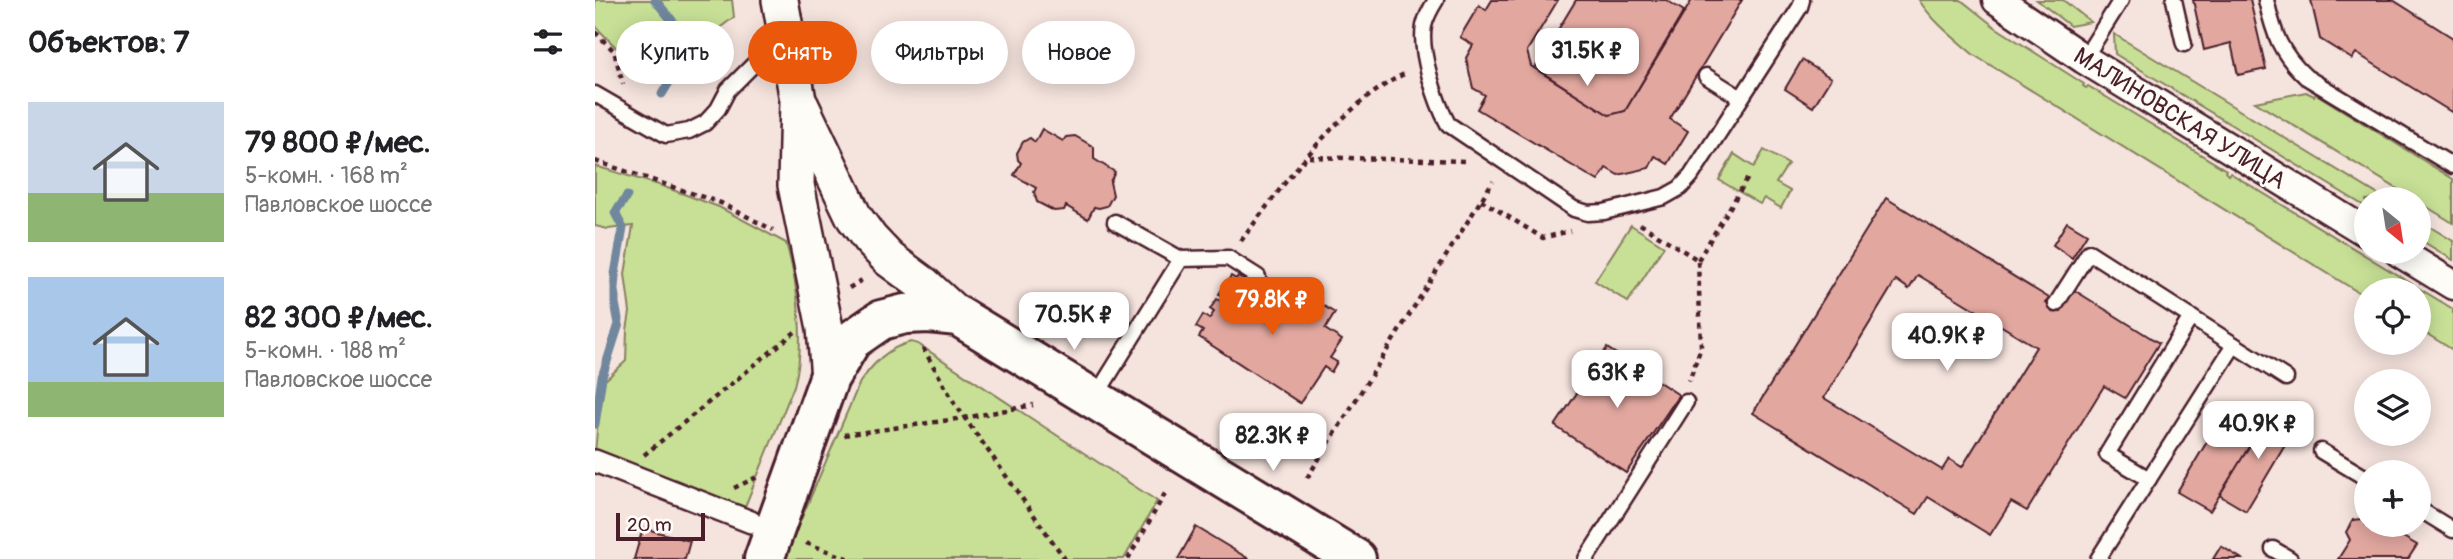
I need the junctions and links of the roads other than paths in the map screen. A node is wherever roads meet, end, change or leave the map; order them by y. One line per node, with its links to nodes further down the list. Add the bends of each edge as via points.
1 (780, 0): 8 (street)
2 (1436, 0): 15 (lane, via 1424,26 1424,46 1439,108 1448,124 1574,209 1596,213 1664,197 1680,188)
3 (1802, 0): 15 (lane)
4 (1997, 0): 10 (street, МАЛИНОВСКАЯ УЛИЦА)
5 (2121, 0): 10 (lane)
6 (2174, 0): 9 (lane)
7 (2266, 0): 17 (lane, via 2280,47 2306,77)
8 (784, 21)
9 (2185, 44)
10 (2084, 60): 19 (street, МАЛИНОВСКАЯ УЛИЦА)
11 (748, 70): 14 (lane, via 705,123 666,135)
12 (1706, 76): 15 (lane)
13 (795, 84): 16 (street)
14 (595, 94)
15 (1741, 98)
16 (798, 100): 25 (street, via 854,217 870,239); 28 (street, via 796,185 825,328)
17 (2453, 166)
18 (1115, 222): 20 (lane)
19 (2354, 225)
20 (1181, 259): 22 (lane, via 1227,258); 30 (lane)
21 (2419, 264): 23 (street)
22 (1258, 277)
23 (2453, 285)
24 (2056, 304): 26 (lane, via 2089,252)
25 (958, 316): 28 (main road, via 905,314 881,320 852,340); 30 (main road)
26 (2192, 317): 27 (lane); 35 (lane, via 2107,454)
27 (2234, 345): 29 (lane); 35 (lane)
28 (829, 378): 40 (main road)
29 (2286, 378)
30 (1094, 399): 41 (main road)
31 (1686, 402): 42 (lane)
32 (2322, 451): 34 (lane)
33 (595, 461): 37 (street)
34 (2354, 471)
35 (2149, 479): 43 (lane)
36 (2431, 516): 38 (lane)
37 (751, 522)
38 (2453, 530)
39 (2273, 548): 44 (lane)
40 (764, 559)
41 (1356, 559)
42 (1585, 559)
43 (2098, 559)
44 (2290, 559)

